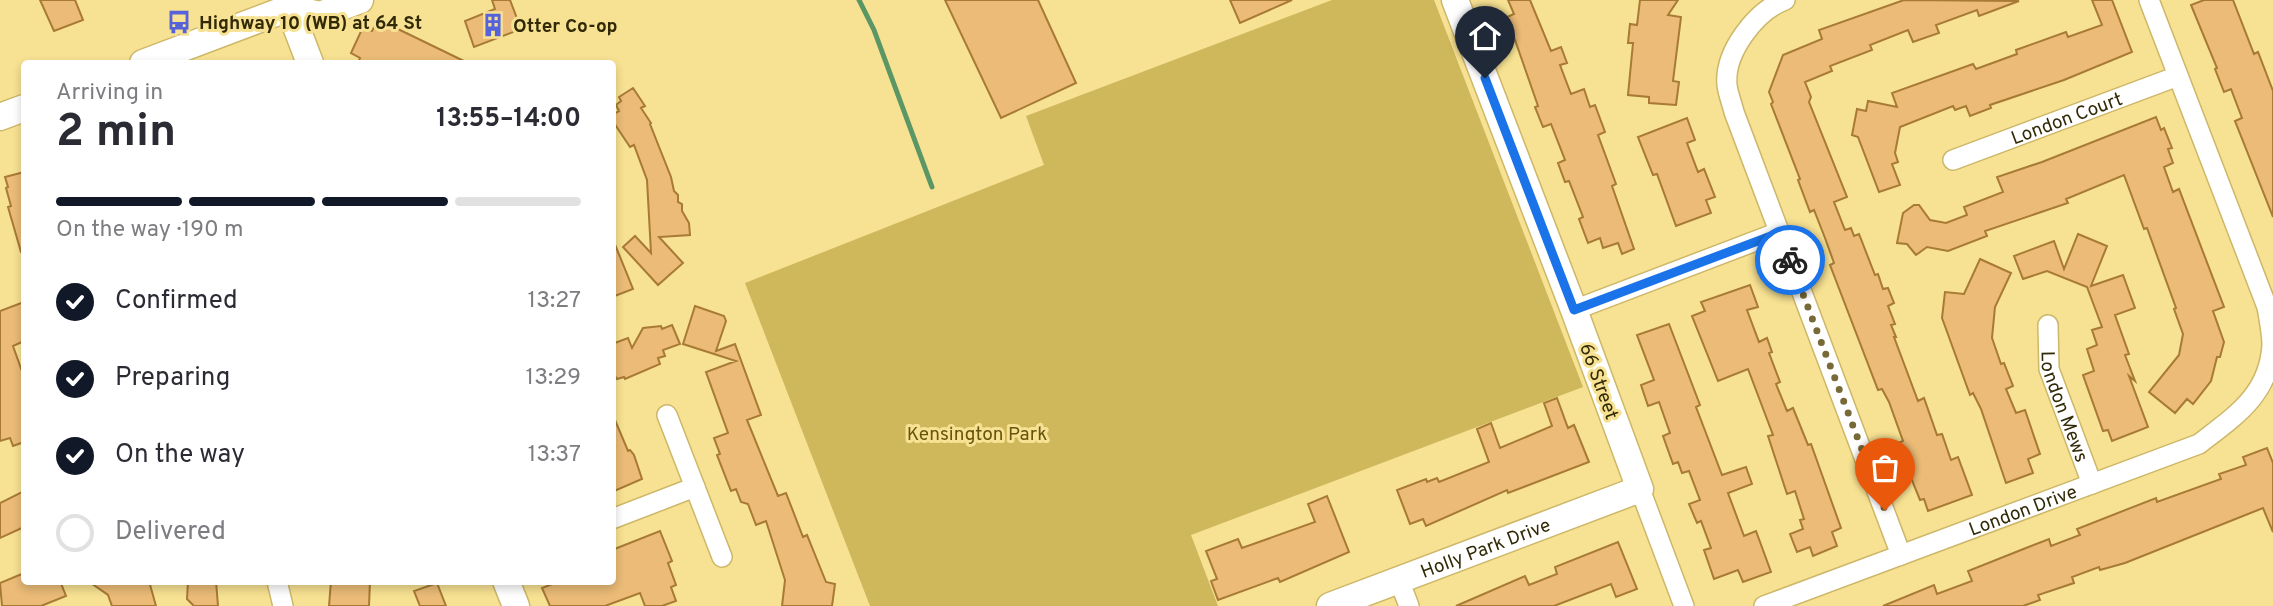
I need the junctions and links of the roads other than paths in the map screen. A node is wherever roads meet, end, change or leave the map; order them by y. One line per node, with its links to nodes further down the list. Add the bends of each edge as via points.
1 (360, 0): 5 (street, via 320,15)
2 (1455, 0): 13 (street, 66 Street)
3 (1785, 0): 12 (street, via 1746,28 1731,60 1727,83)
4 (2148, 0): 8 (street, London Drive)
5 (291, 3): 6 (street); 7 (street)
6 (150, 60)
7 (309, 60)
8 (2178, 76): 11 (street, London Court); 15 (street, London Drive, via 2267,307 2272,345)
9 (21, 109): 10 (street)
10 (0, 117)
11 (1953, 160)
12 (1779, 233): 13 (street); 21 (street)
13 (1574, 310): 19 (street, 66 Street)
14 (2048, 325): 17 (street, London Mews, via 2049,369)
15 (2269, 385): 17 (street, London Drive, via 2199,444)
16 (667, 415): 18 (street)
17 (2092, 484): 21 (street, London Drive)
18 (695, 487): 20 (street); 22 (street)
19 (1640, 489): 23 (street, Holly Park Drive); 30 (street, 66 Street)
20 (616, 517)
21 (1902, 555): 31 (street, London Drive)
22 (722, 557)
23 (1399, 580): 28 (street, Holly Park Drive); 29 (street)
24 (278, 585): 26 (street)
25 (508, 585): 27 (street)
26 (283, 606)
27 (516, 606)
28 (1330, 606)
29 (1409, 606)
30 (1684, 606)
31 (1764, 606)

